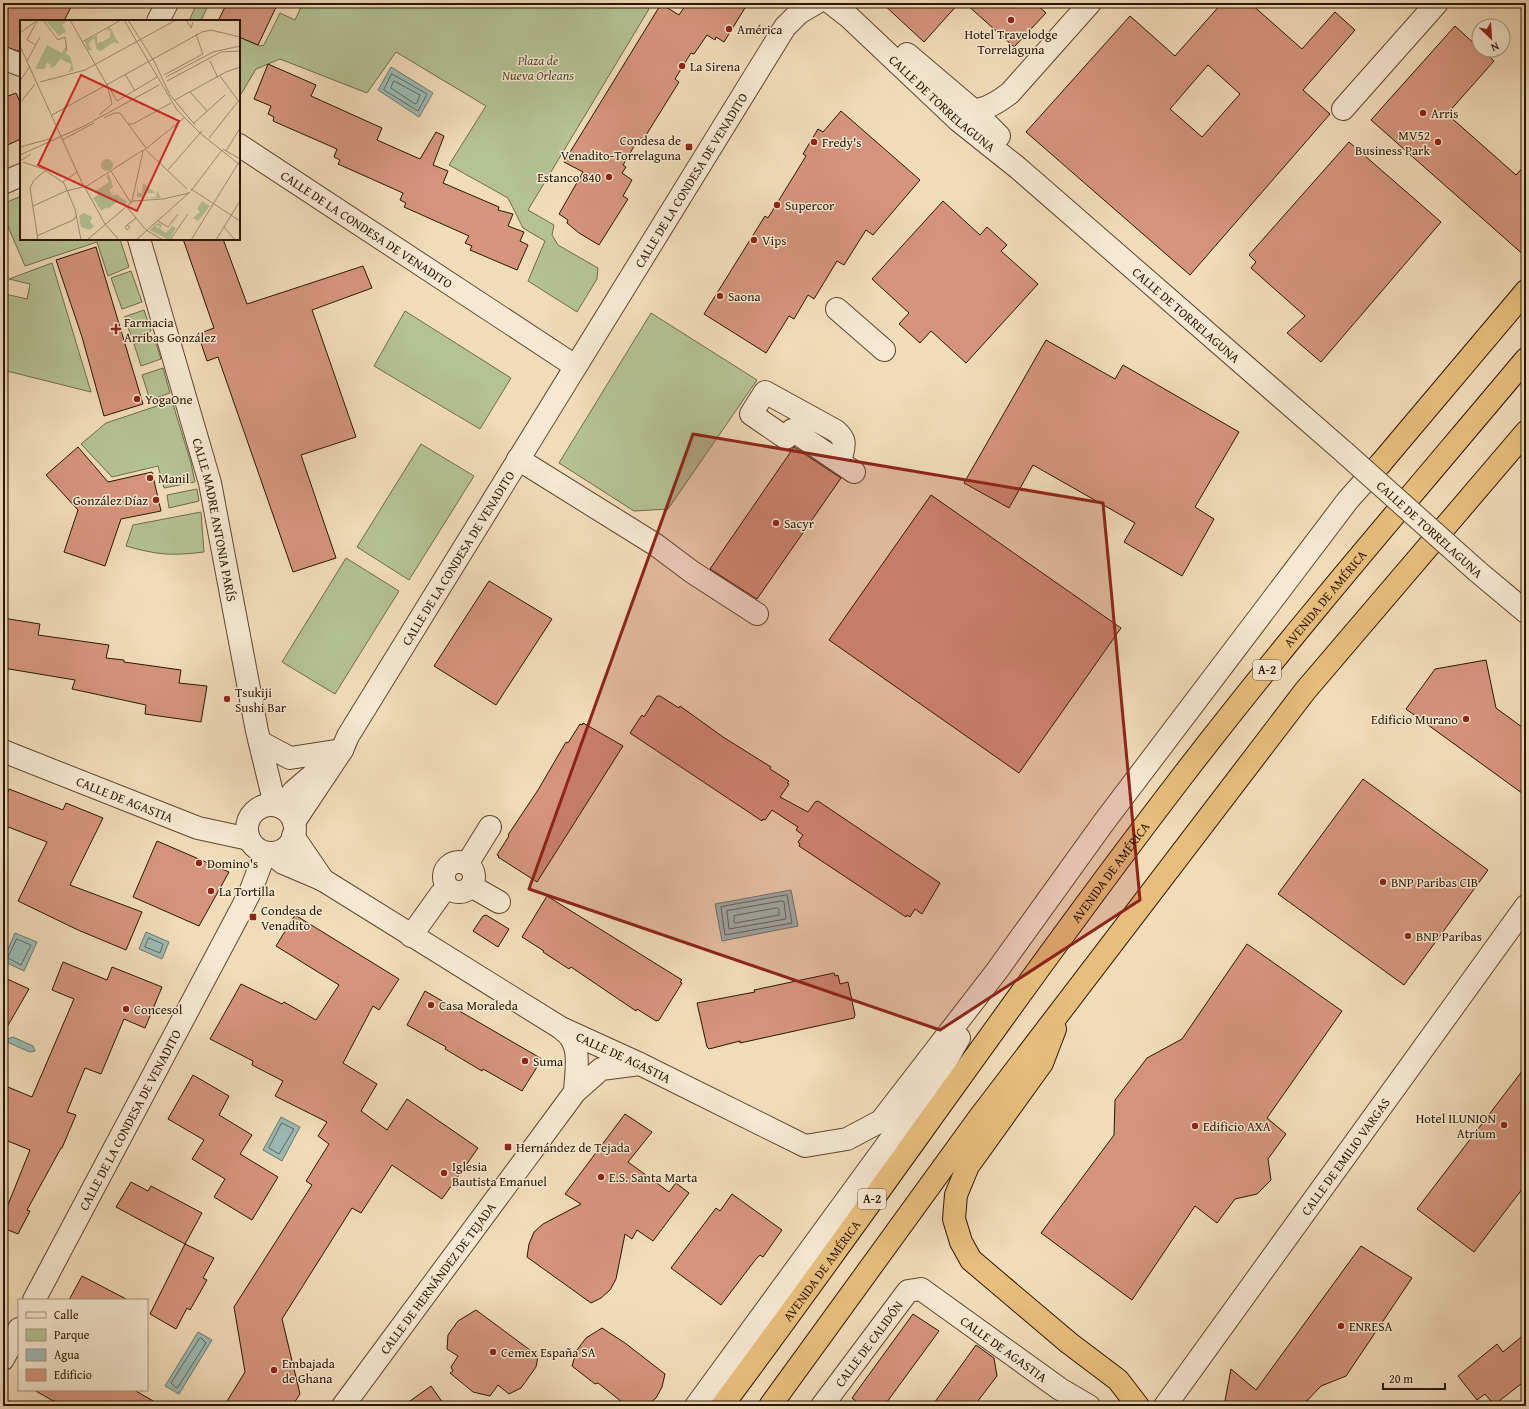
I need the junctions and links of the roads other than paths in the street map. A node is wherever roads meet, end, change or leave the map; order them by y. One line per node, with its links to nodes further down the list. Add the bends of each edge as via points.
1 (167, 3): 7 (street)
2 (816, 3): 25 (street, CALLE DE LA CONDESA DE VENADITO, via 798,13 785,27)
3 (832, 3): 6 (street, CALLE DE TORRELAGUNA)
4 (1090, 3): 11 (street)
5 (1437, 3): 12 (street)
6 (849, 16): 10 (street, CALLE DE TORRELAGUNA); 13 (street, CALLE DE TORRELAGUNA, via 876,29)
7 (158, 20)
8 (3, 58): 9 (street)
9 (20, 66)
10 (925, 89): 13 (street, via 935,92 962,111); 16 (street, CALLE DE TORRELAGUNA)
11 (1010, 93): 13 (street, via 995,104); 14 (street, via 1002,111)
12 (1343, 108)
13 (973, 110): 14 (street, CALLE DE TORRELAGUNA)
14 (999, 136): 16 (street, via 1004,151)
15 (240, 146): 25 (street, CALLE DE LA CONDESA DE VENADITO)
16 (1018, 168): 31 (street, CALLE DE TORRELAGUNA, bridge)
17 (20, 175): 18 (street)
18 (3, 183)
19 (139, 240): 33 (street, CALLE MADRE ANTONIA PARÍS, via 210,483)
20 (1526, 290): 29 (highway)
21 (837, 309): 23 (street)
22 (1526, 313): 29 (highway, via 1491,354)
23 (884, 350)
24 (1526, 359): 58 (highway, AVENIDA DE AMÉRICA / A-2, via 1185,773 1017,999)
25 (575, 366): 28 (street, CALLE DE LA CONDESA DE VENADITO)
26 (1526, 432): 48 (highway, via 1305,691)
27 (842, 454): 30 (street, via 845,444 836,431 765,392 751,414 786,438 792,430)
28 (518, 459): 32 (street, via 656,545); 34 (street, CALLE DE LA CONDESA DE VENADITO)
29 (1381, 463): 47 (street, via 1348,500 1113,809)
30 (854, 472)
31 (1526, 612)
32 (757, 614)
33 (260, 742): 34 (street, via 290,758); 36 (street, CALLE MADRE ANTONIA PARÍS)
34 (342, 750): 36 (street, CALLE DE LA CONDESA DE VENADITO)
35 (3, 751): 38 (street, CALLE DE AGASTIA, via 198,828)
36 (286, 818): 38 (street, via 262,807 254,813 247,829); 39 (street, via 288,845); 41 (street, CALLE DE AGASTIA)
37 (490, 828): 40 (street)
38 (249, 839): 39 (street, via 254,846)
39 (268, 853): 41 (street, CALLE DE AGASTIA); 53 (street, CALLE DE LA CONDESA DE VENADITO, via 241,910)
40 (467, 864): 42 (street, via 474,877); 43 (street, via 461,862 447,866 443,874)
41 (323, 880): 46 (street, CALLE DE AGASTIA)
42 (471, 886): 43 (street, via 462,892); 44 (street)
43 (444, 891): 46 (street)
44 (499, 902)
45 (1526, 906): 63 (street, CALLE DE EMILIO VARGAS)
46 (411, 936): 49 (street, CALLE DE AGASTIA)
47 (996, 972): 50 (street, CALLE DE AGASTIA, via 881,1121 848,1139 805,1146); 57 (street, via 940,1072)
48 (1063, 1007): 59 (highway, via 979,1118); 62 (highway, via 1042,1063 968,1166 956,1195 954,1219 960,1242 971,1260 1118,1380)
49 (561, 1028): 50 (street, CALLE DE AGASTIA); 51 (street, via 571,1035 577,1054)
50 (640, 1064): 51 (street, CALLE DE HERNÁNDEZ DE TEJADA, via 601,1069)
51 (575, 1092): 56 (street, CALLE DE HERNÁNDEZ DE TEJADA)
52 (921, 1290): 60 (street, CALLE DE CALIDÓN, via 908,1292); 61 (street, CALLE DE AGASTIA, via 1060,1389)
53 (35, 1299)
54 (18, 1331): 55 (street)
55 (3, 1359)
56 (343, 1406)
57 (696, 1406)
58 (722, 1406)
59 (770, 1406)
60 (822, 1406)
61 (1089, 1406)
62 (1138, 1406)
63 (1166, 1406)

